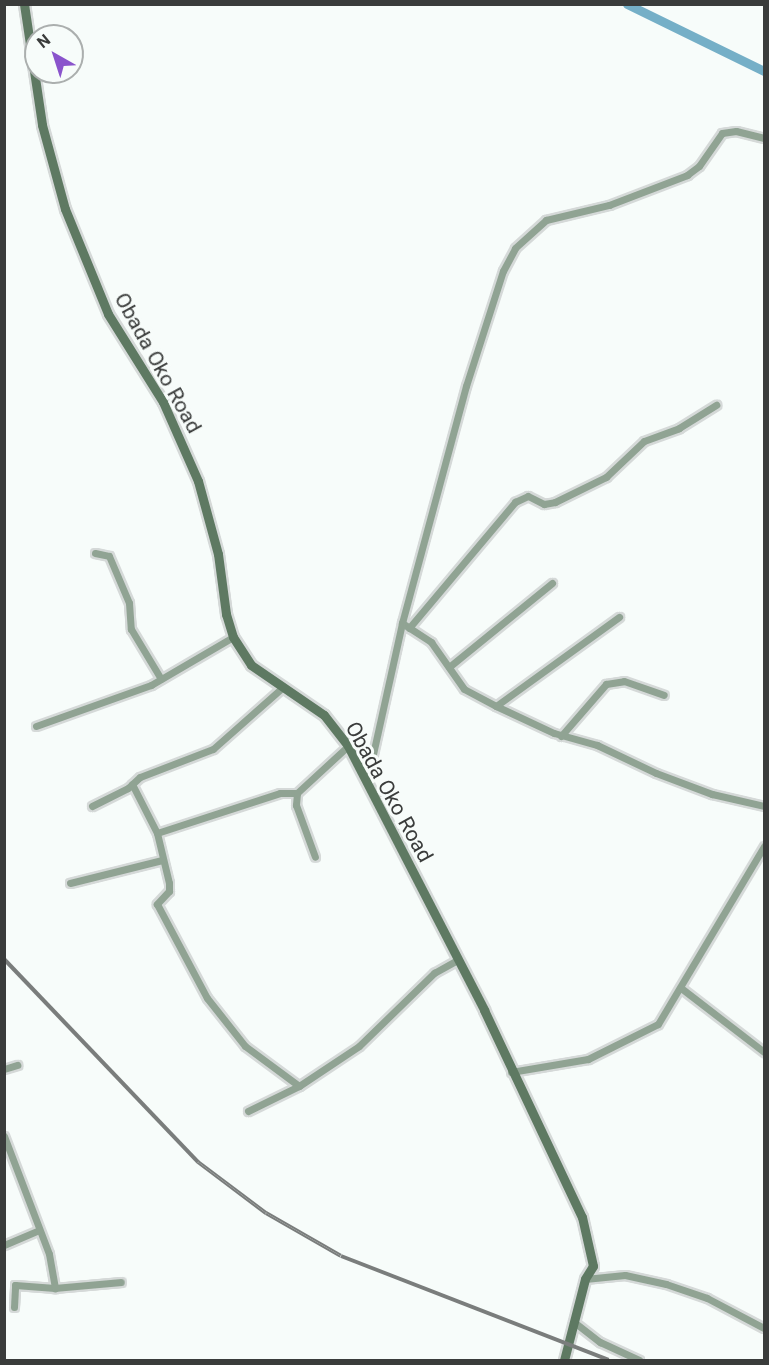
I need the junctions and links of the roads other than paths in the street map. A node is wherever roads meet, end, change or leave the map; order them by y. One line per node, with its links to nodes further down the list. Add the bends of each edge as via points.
1 (24, 4): 9 (main road, Obada Oko Road, via 51,163 108,314 178,432 198,481 218,554)
2 (765, 138): 7 (street, via 736,131 722,133 699,166 687,175 609,205 546,220 515,248 503,271 466,386)
3 (716, 405): 8 (street, via 679,428 644,441 606,477 555,502 544,504 528,496 515,502)
4 (95, 553): 11 (street, via 110,556 129,603 131,629)
5 (552, 584): 10 (street)
6 (619, 617): 14 (street)
7 (402, 623): 8 (street); 18 (street)
8 (409, 628): 10 (street, via 430,642)
9 (233, 637): 11 (street); 12 (main road, Obada Oko Road, via 251,665)
10 (449, 667): 14 (street, via 464,689)
11 (161, 679): 15 (street)
12 (282, 687): 17 (main road, Obada Oko Road, via 324,715); 19 (street, via 274,699 213,749 140,777)
13 (664, 695): 16 (street, via 624,681 606,684)
14 (496, 706): 16 (street)
15 (36, 726)
16 (561, 736): 22 (street, via 597,745 624,760 712,794)
17 (348, 746): 18 (main road, Obada Oko Road); 20 (street)
18 (367, 781): 28 (main road, Obada Oko Road)
19 (132, 784): 21 (street); 23 (street)
20 (297, 793): 23 (street, via 280,793); 25 (street, via 296,805)
21 (92, 806)
22 (765, 806)
23 (157, 833): 26 (street)
24 (765, 846): 29 (street)
25 (315, 857)
26 (162, 860): 27 (street); 34 (street, via 170,888 158,904 211,1004 245,1046)
27 (70, 883)
28 (457, 960): 33 (main road, Obada Oko Road); 34 (street, via 434,973 359,1046)
29 (681, 988): 30 (street); 33 (street, via 663,1017 646,1032 588,1059)
30 (765, 1052)
31 (17, 1065): 32 (street)
32 (4, 1069)
33 (511, 1072): 39 (main road, Obada Oko Road, via 582,1217 592,1266)
34 (299, 1086): 35 (street)
35 (248, 1111)
36 (4, 1136): 37 (street)
37 (39, 1230): 38 (street); 41 (street, via 49,1254)
38 (4, 1245)
39 (585, 1280): 43 (main road, Obada Oko Road); 44 (street, via 625,1275 666,1284 707,1298)
40 (121, 1282): 41 (street)
41 (55, 1288): 42 (street, via 15,1285)
42 (14, 1307)
43 (574, 1322): 45 (main road, Obada Oko Road); 46 (street, via 600,1342)
44 (765, 1328)
45 (564, 1360)
46 (639, 1360)

